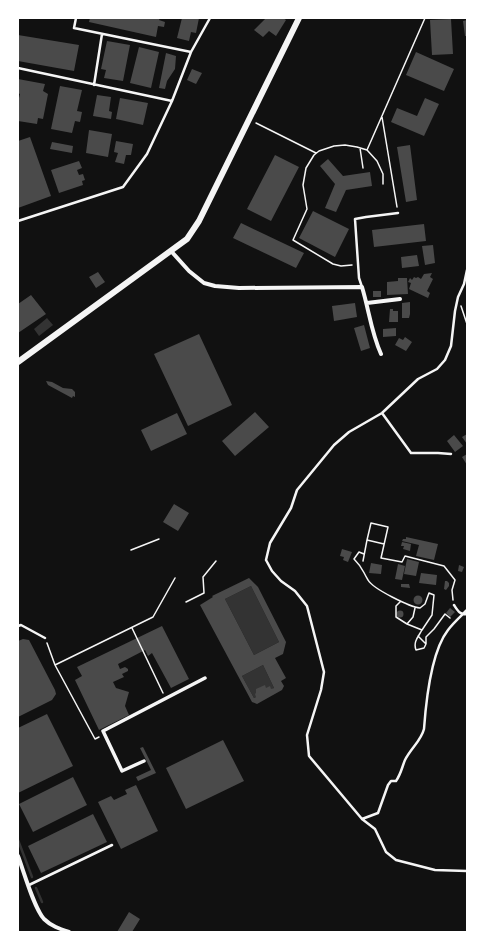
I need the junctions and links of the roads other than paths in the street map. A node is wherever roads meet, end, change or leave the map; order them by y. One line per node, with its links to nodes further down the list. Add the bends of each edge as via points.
1 (76, 18): 4 (lane, via 74,28)
2 (210, 18): 5 (lane)
3 (299, 18): 11 (street, via 199,221 187,239)
4 (102, 34): 5 (lane); 7 (lane)
5 (191, 52): 8 (lane)
6 (18, 68): 7 (lane)
7 (94, 84): 8 (lane)
8 (172, 101): 10 (lane, via 147,154 123,187)
9 (398, 213): 13 (lane, via 355,219 359,278)
10 (18, 221)
11 (171, 251): 13 (street, via 204,283 215,286); 17 (street)
12 (467, 270): 18 (lane, via 455,311 451,346 445,360 437,369 418,379)
13 (362, 287): 15 (street)
14 (400, 299): 15 (street)
15 (367, 303): 16 (street, via 374,338)
16 (381, 354)
17 (18, 362)
18 (382, 414): 19 (lane, via 411,453); 28 (lane, via 339,440 297,490 291,508 270,543 266,560 281,581 296,591 307,606 324,672 307,735 309,756)
19 (451, 454)
20 (454, 606): 22 (lane)
21 (467, 610): 22 (lane)
22 (462, 614): 23 (lane); 28 (lane, via 444,636 429,680 422,736 405,760 396,781 391,781 388,785 378,813)
23 (467, 614)
24 (18, 626): 25 (lane, via 21,625)
25 (45, 638)
26 (205, 678): 27 (street, via 103,731 122,771)
27 (144, 761)
28 (362, 818): 31 (lane, via 375,829 386,852 396,860 435,870)
29 (112, 845): 32 (lane)
30 (18, 856): 32 (street)
31 (467, 871)
32 (29, 885): 33 (street, via 43,918 57,928)
33 (69, 932)

